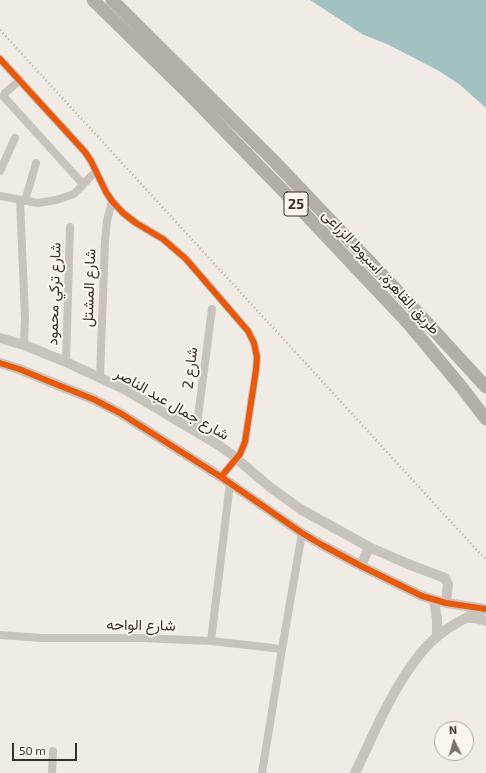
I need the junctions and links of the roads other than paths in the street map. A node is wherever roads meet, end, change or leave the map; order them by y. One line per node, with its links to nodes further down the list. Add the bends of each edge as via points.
1 (93, 0): 21 (highway, طريق القاهرة, اسيوط الزراعى / 25, via 187,92 408,323)
2 (112, 0): 20 (highway, طريق القاهرة, اسيوط الزراعى / 25, via 274,161)
3 (0, 58): 4 (street)
4 (20, 80): 8 (street, via 84,152); 9 (street, via 5,93 4,97)
5 (15, 138): 7 (street)
6 (36, 163): 11 (street)
7 (0, 171)
8 (96, 171): 9 (street); 12 (street)
9 (83, 184): 11 (street, via 74,194 56,200 38,203)
10 (0, 196): 11 (street)
11 (22, 201): 16 (street)
12 (112, 201): 19 (street, شارع المشتل, via 105,241); 23 (street, via 123,213 163,239 186,259 248,331 254,343 257,356 256,370 245,442)
13 (70, 227): 17 (street, شارع تركي محمود)
14 (212, 309): 22 (street, شارع 2)
15 (0, 338): 16 (street, شارع جمال عبد الناصر)
16 (24, 345): 17 (street, شارع جمال عبد الناصر)
17 (66, 362): 19 (street, شارع جمال عبد الناصر)
18 (0, 363): 24 (street, via 93,399)
19 (100, 377): 22 (street, شارع جمال عبد الناصر)
20 (486, 387)
21 (486, 419)
22 (196, 432): 23 (street, شارع جمال عبد الناصر)
23 (236, 458): 24 (street); 27 (street, شارع جمال عبد الناصر, via 302,510)
24 (221, 477): 25 (street)
25 (230, 483): 26 (street); 36 (street)
26 (302, 533): 28 (street); 37 (street)
27 (369, 547): 28 (street); 30 (street, شارع جمال عبد الناصر, via 445,578 448,584)
28 (361, 566): 29 (street, via 412,592)
29 (434, 600): 30 (street); 35 (street)
30 (446, 603): 31 (street)
31 (486, 609): 32 (street)
32 (466, 618): 33 (street); 35 (street)
33 (486, 621)
34 (0, 635): 36 (street, شارع الواحه)
35 (437, 637): 41 (street, via 413,663 394,692)
36 (210, 641): 37 (street, شارع الواحه)
37 (282, 649): 40 (street)
38 (53, 751): 39 (street)
39 (52, 773)
40 (262, 773)
41 (355, 773)

